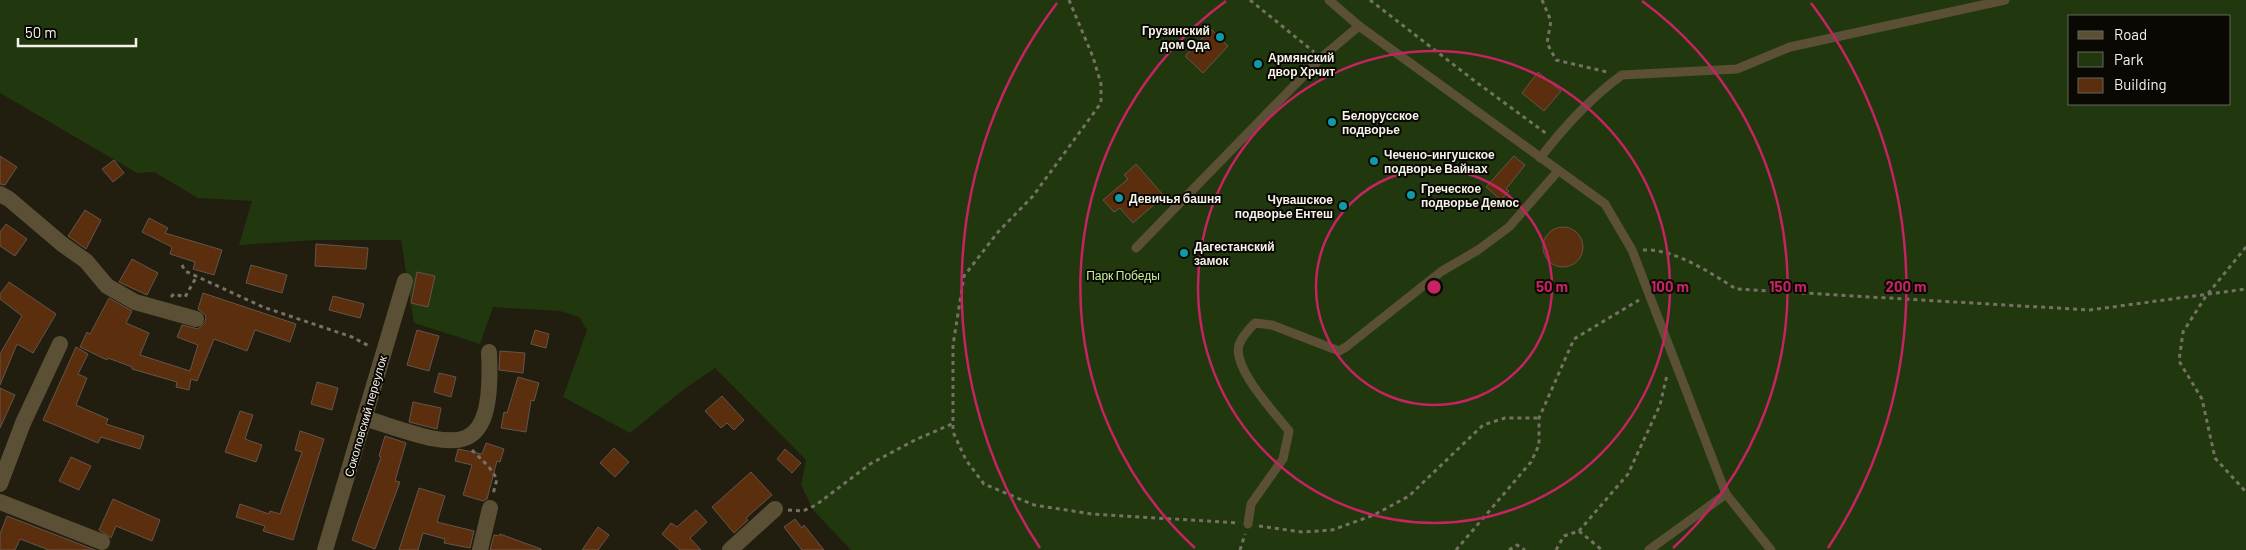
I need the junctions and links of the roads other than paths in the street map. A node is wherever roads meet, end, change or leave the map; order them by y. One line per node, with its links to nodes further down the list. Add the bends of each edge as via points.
1 (1329, 0): 3 (lane)
2 (2005, 0): 4 (lane, via 1790,47 1737,69 1622,75 1607,86)
3 (1359, 26): 4 (lane); 7 (lane, via 1321,58)
4 (1540, 158): 5 (lane)
5 (1558, 172): 14 (lane, via 1605,204 1632,250); 18 (lane, via 1509,227 1442,271 1339,351 1272,324 1255,323 1247,332 1239,346 1239,363 1289,431 1284,459 1251,504)
6 (0, 194): 9 (street, via 86,261 107,286 135,302)
7 (1136, 248)
8 (404, 281): 12 (street, Соколовский переулок)
9 (196, 319)
10 (60, 344): 13 (street, via 23,423)
11 (489, 352): 12 (street, via 491,383 484,421 473,434 460,441 441,441)
12 (364, 418): 20 (street, Соколовский переулок)
13 (0, 484)
14 (1726, 494): 23 (lane); 24 (lane)
15 (0, 502): 19 (street)
16 (490, 508): 21 (street)
17 (775, 508): 22 (street)
18 (1248, 524)
19 (102, 542)
20 (325, 550)
21 (480, 550)
22 (730, 550)
23 (1649, 550)
24 (1771, 550)

